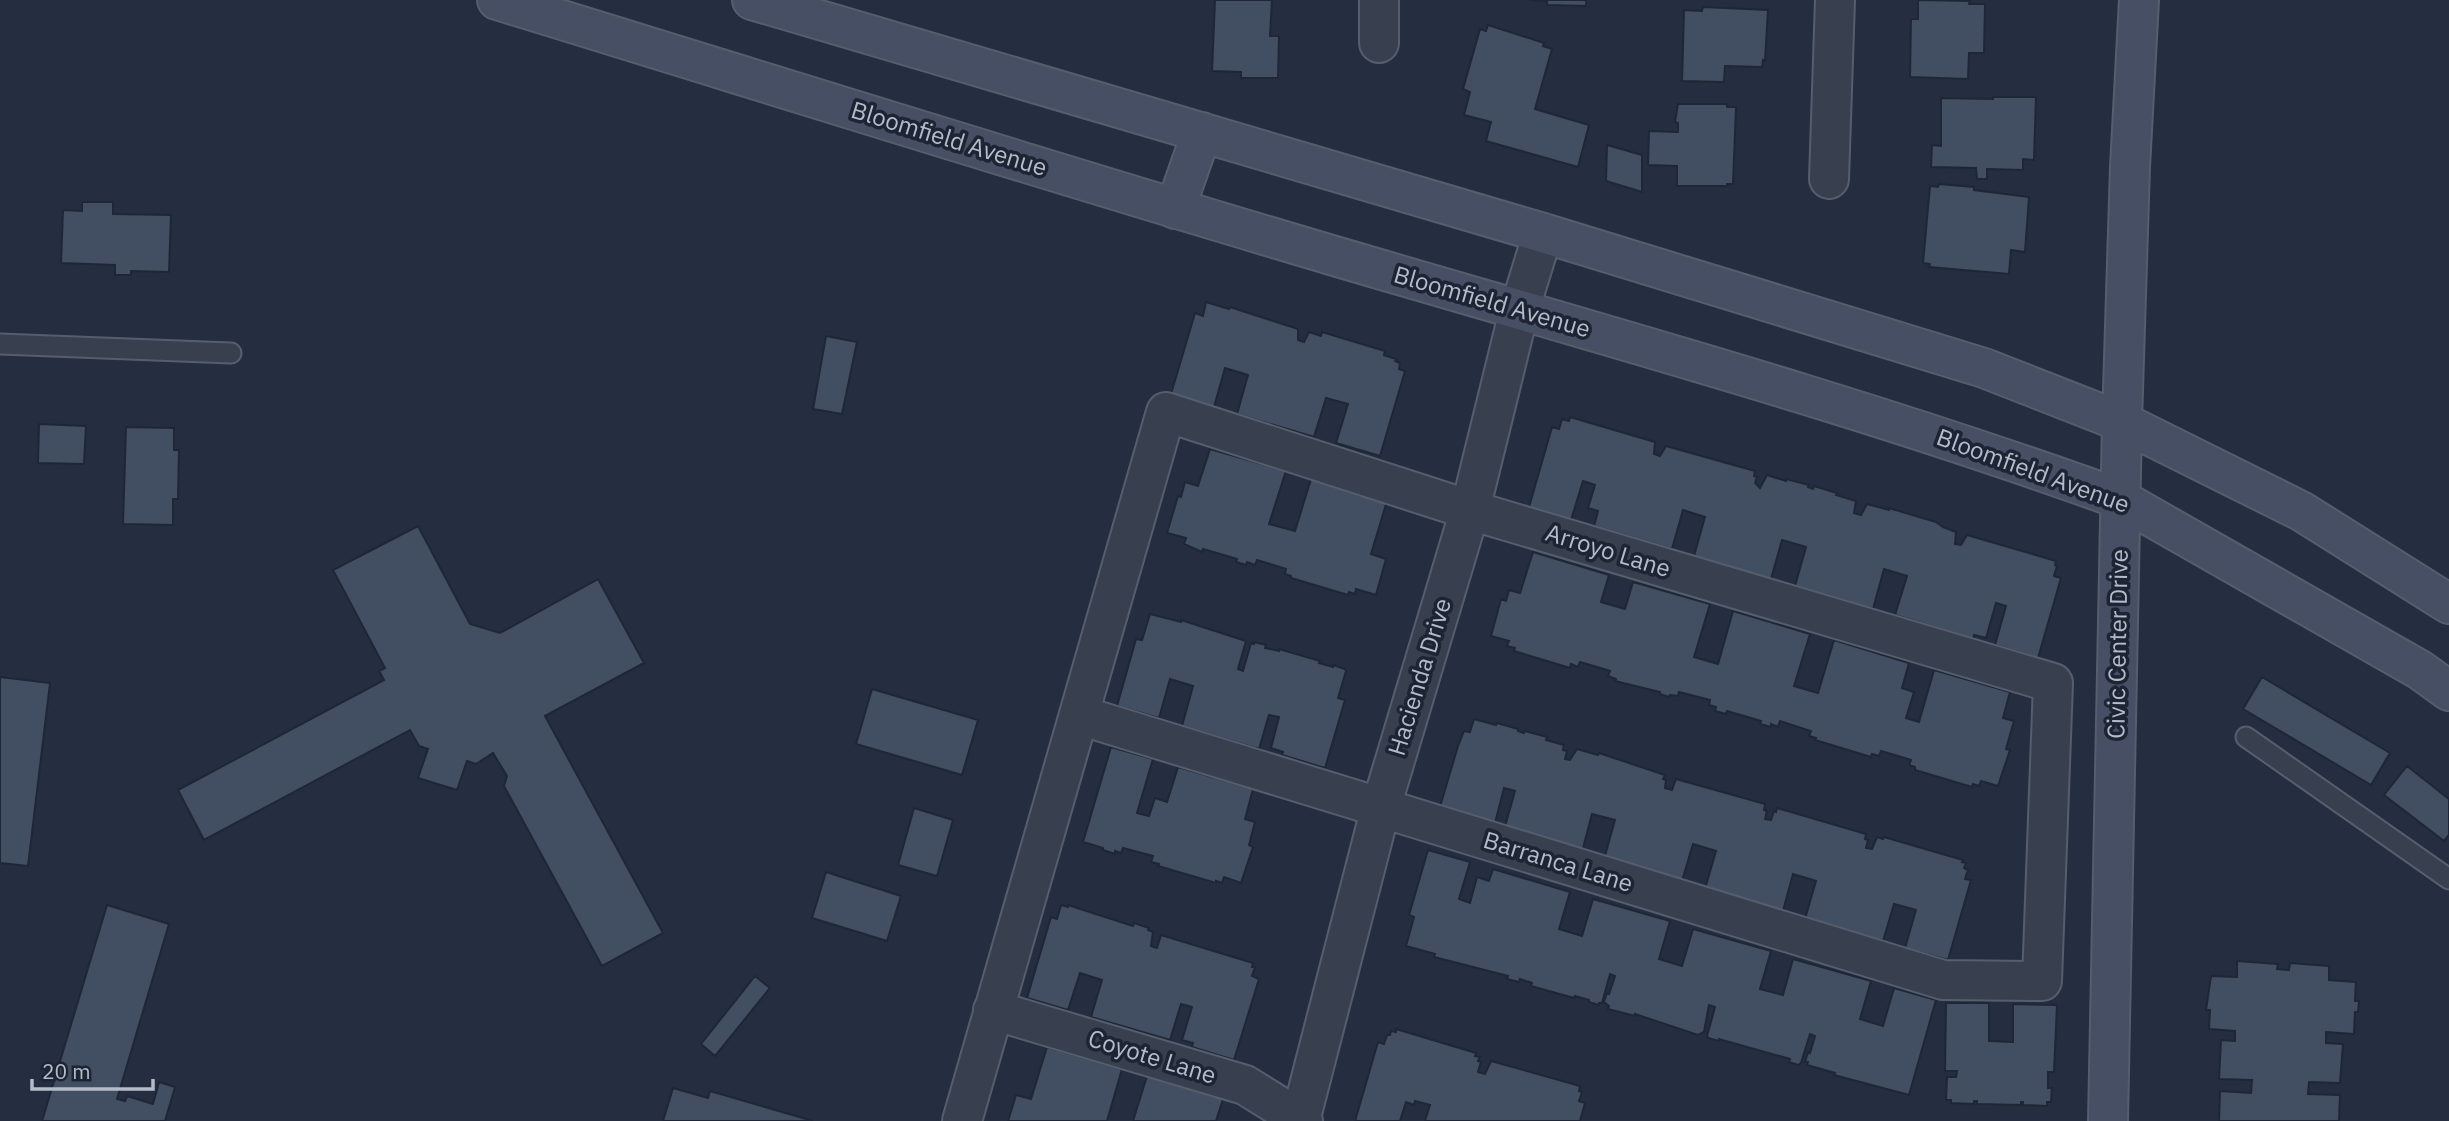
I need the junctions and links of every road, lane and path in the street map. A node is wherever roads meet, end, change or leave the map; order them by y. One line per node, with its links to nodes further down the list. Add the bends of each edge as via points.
1 (497, 0): 9 (main road, Bloomfield Avenue)
2 (752, 0): 7 (main road)
3 (1379, 0): 6 (street)
4 (1835, 0): 8 (street)
5 (2139, 0): 14 (main road, Civic Center Drive)
6 (1379, 43)
7 (1202, 132): 9 (main road); 10 (main road)
8 (1829, 178)
9 (1175, 209): 11 (main road, Bloomfield Avenue)
10 (1543, 233): 11 (street, Hacienda Drive); 14 (main road, via 1984,368)
11 (1519, 311): 15 (main road, Bloomfield Avenue, via 1810,395); 16 (street, Hacienda Drive)
12 (0, 344): 13 (lane)
13 (231, 353)
14 (2122, 422): 15 (main road, Civic Center Drive); 17 (main road, via 2301,511)
15 (2120, 499): 18 (main road, Bloomfield Avenue, via 2420,670); 27 (main road, Civic Center Drive)
16 (1470, 510): 19 (street, Arroyo Lane, via 1166,412); 21 (street, Hacienda Drive); 23 (street, Arroyo Lane, via 2053,683)
17 (2449, 604)
18 (2449, 691)
19 (1079, 715): 21 (street, Barranca Lane); 24 (street)
20 (2246, 737): 22 (lane)
21 (1381, 807): 23 (street, Barranca Lane, via 1943,980); 25 (street, Hacienda Drive)
22 (2449, 879)
23 (2042, 981)
24 (993, 1010): 25 (street, Coyote Lane, via 1245,1085); 26 (street)
25 (1301, 1120)
26 (962, 1121)
27 (2108, 1121)

